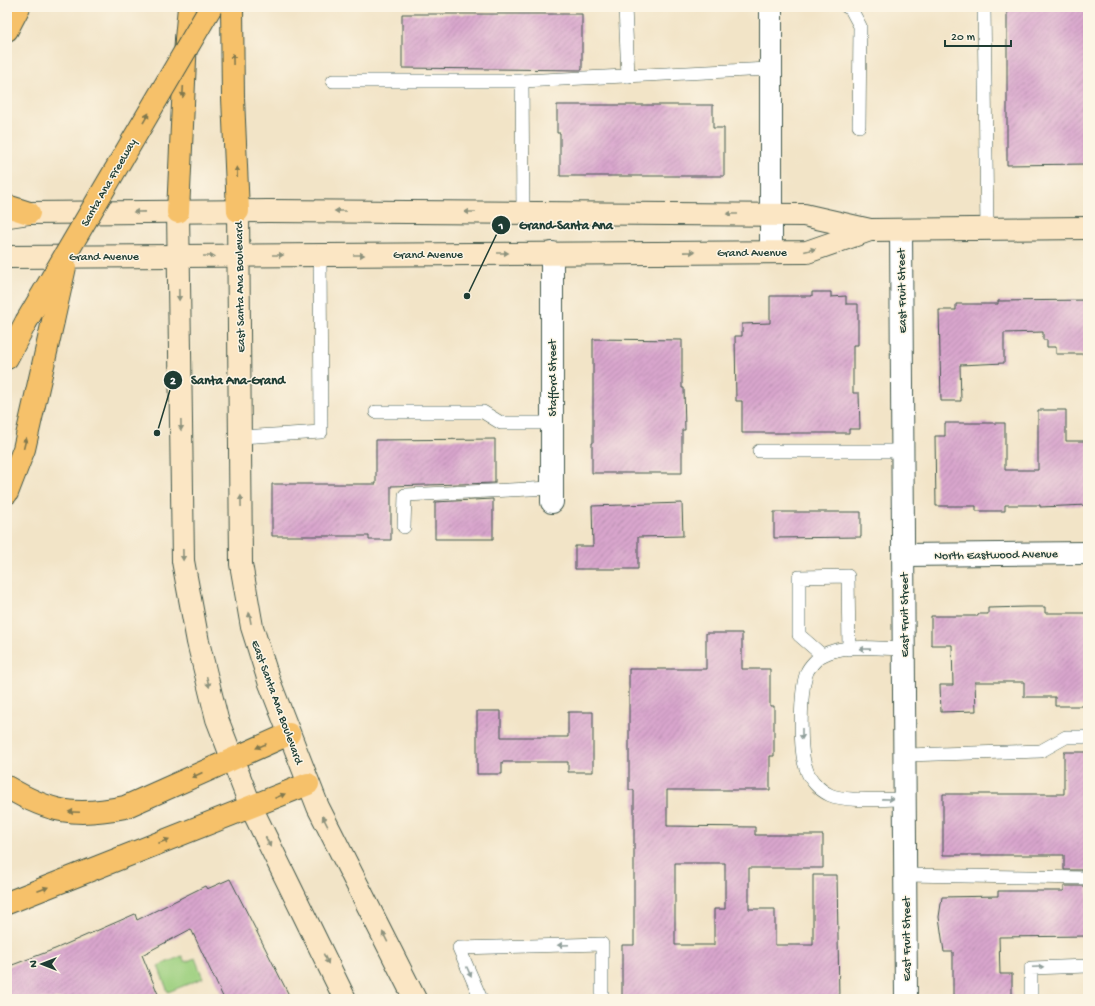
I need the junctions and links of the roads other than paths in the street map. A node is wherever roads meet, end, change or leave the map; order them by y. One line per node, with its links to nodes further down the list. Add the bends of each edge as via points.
1 (20, 7): 9 (highway)
2 (189, 7): 17 (highway, one-way to 17)
3 (211, 7): 26 (highway, Santa Ana Freeway, one-way to 3, bridge)
4 (232, 7): 16 (highway, one-way to 4)
5 (625, 7): 11 (lane)
6 (771, 7): 10 (street)
7 (847, 7): 14 (lane, via 851,9 860,26)
8 (984, 7): 25 (lane)
9 (7, 30)
10 (771, 68): 11 (lane); 20 (street)
11 (628, 76): 13 (lane)
12 (332, 81): 13 (lane)
13 (522, 81): 19 (lane)
14 (859, 126)
15 (7, 206): 18 (highway)
16 (238, 211): 17 (main road, Grand Avenue); 19 (main road, Grand Avenue, one-way to 16); 31 (main road, East Santa Ana Boulevard)
17 (178, 212): 18 (main road, Grand Avenue, one-way to 18); 30 (main road)
18 (28, 213): 21 (main road, Grand Avenue)
19 (524, 213): 20 (main road, Grand Avenue, one-way to 19)
20 (771, 214): 23 (main road, Grand Avenue, via 804,215); 27 (street)
21 (7, 216)
22 (1088, 228): 25 (main road, Grand Avenue)
23 (870, 230): 24 (main road, Grand Avenue); 27 (main road, Grand Avenue, one-way to 23, via 807,252)
24 (901, 230): 25 (main road, Grand Avenue); 38 (street, East Fruit Street)
25 (987, 230)
26 (70, 248): 33 (highway, Santa Ana Freeway, bridge); 39 (highway, one-way to 26, bridge, via 24,449)
27 (771, 252): 28 (main road, Grand Avenue, one-way to 27)
28 (552, 253): 29 (main road, Grand Avenue, one-way to 28); 35 (street, Stafford Street)
29 (320, 255): 31 (main road, Grand Avenue, one-way to 29); 36 (lane, via 321,432)
30 (178, 256): 31 (main road, Grand Avenue, one-way to 31); 32 (main road, Grand Avenue); 50 (main road, one-way to 50, via 183,561 198,642 217,719)
31 (239, 256): 36 (main road, East Santa Ana Boulevard)
32 (7, 257)
33 (7, 358)
34 (376, 412): 35 (lane, via 482,412 501,423)
35 (552, 423): 40 (street, Stafford Street)
36 (240, 437): 47 (main road, East Santa Ana Boulevard, one-way to 36, via 252,626 241,564)
37 (759, 451): 38 (lane)
38 (903, 451): 43 (street, East Fruit Street)
39 (7, 493)
40 (552, 495): 41 (lane, via 405,494)
41 (404, 527)
42 (1088, 553): 43 (street, North Eastwood Avenue)
43 (904, 555): 45 (street, East Fruit Street)
44 (849, 649): 45 (lane, one-way to 44); 46 (lane, via 839,649); 46 (lane, via 848,576 799,577 799,635)
45 (904, 649): 49 (street, East Fruit Street)
46 (822, 655): 53 (lane, one-way to 53, via 807,671 802,695 802,757 806,770 815,785 830,795 845,798)
47 (289, 734): 50 (highway, one-way to 50); 51 (main road, East Santa Ana Boulevard)
48 (1088, 737): 49 (lane, via 1066,736 1041,751)
49 (905, 755): 53 (street, East Fruit Street)
50 (232, 759): 52 (highway, one-way to 52, via 125,806 101,811 59,810 41,805); 54 (main road)
51 (308, 784): 54 (highway, one-way to 51); 60 (main road, East Santa Ana Boulevard, one-way to 51)
52 (7, 787)
53 (905, 799): 55 (street, East Fruit Street)
54 (251, 807): 57 (highway, one-way to 54); 59 (main road, one-way to 59)
55 (905, 875): 56 (lane); 63 (street, East Fruit Street)
56 (1088, 878)
57 (7, 903)
58 (1088, 966): 64 (lane, one-way to 58, via 1030,968)
59 (345, 999)
60 (415, 999)
61 (481, 999): 62 (lane, one-way to 61, via 602,944 459,948)
62 (602, 999)
63 (906, 999)
64 (1031, 999)

